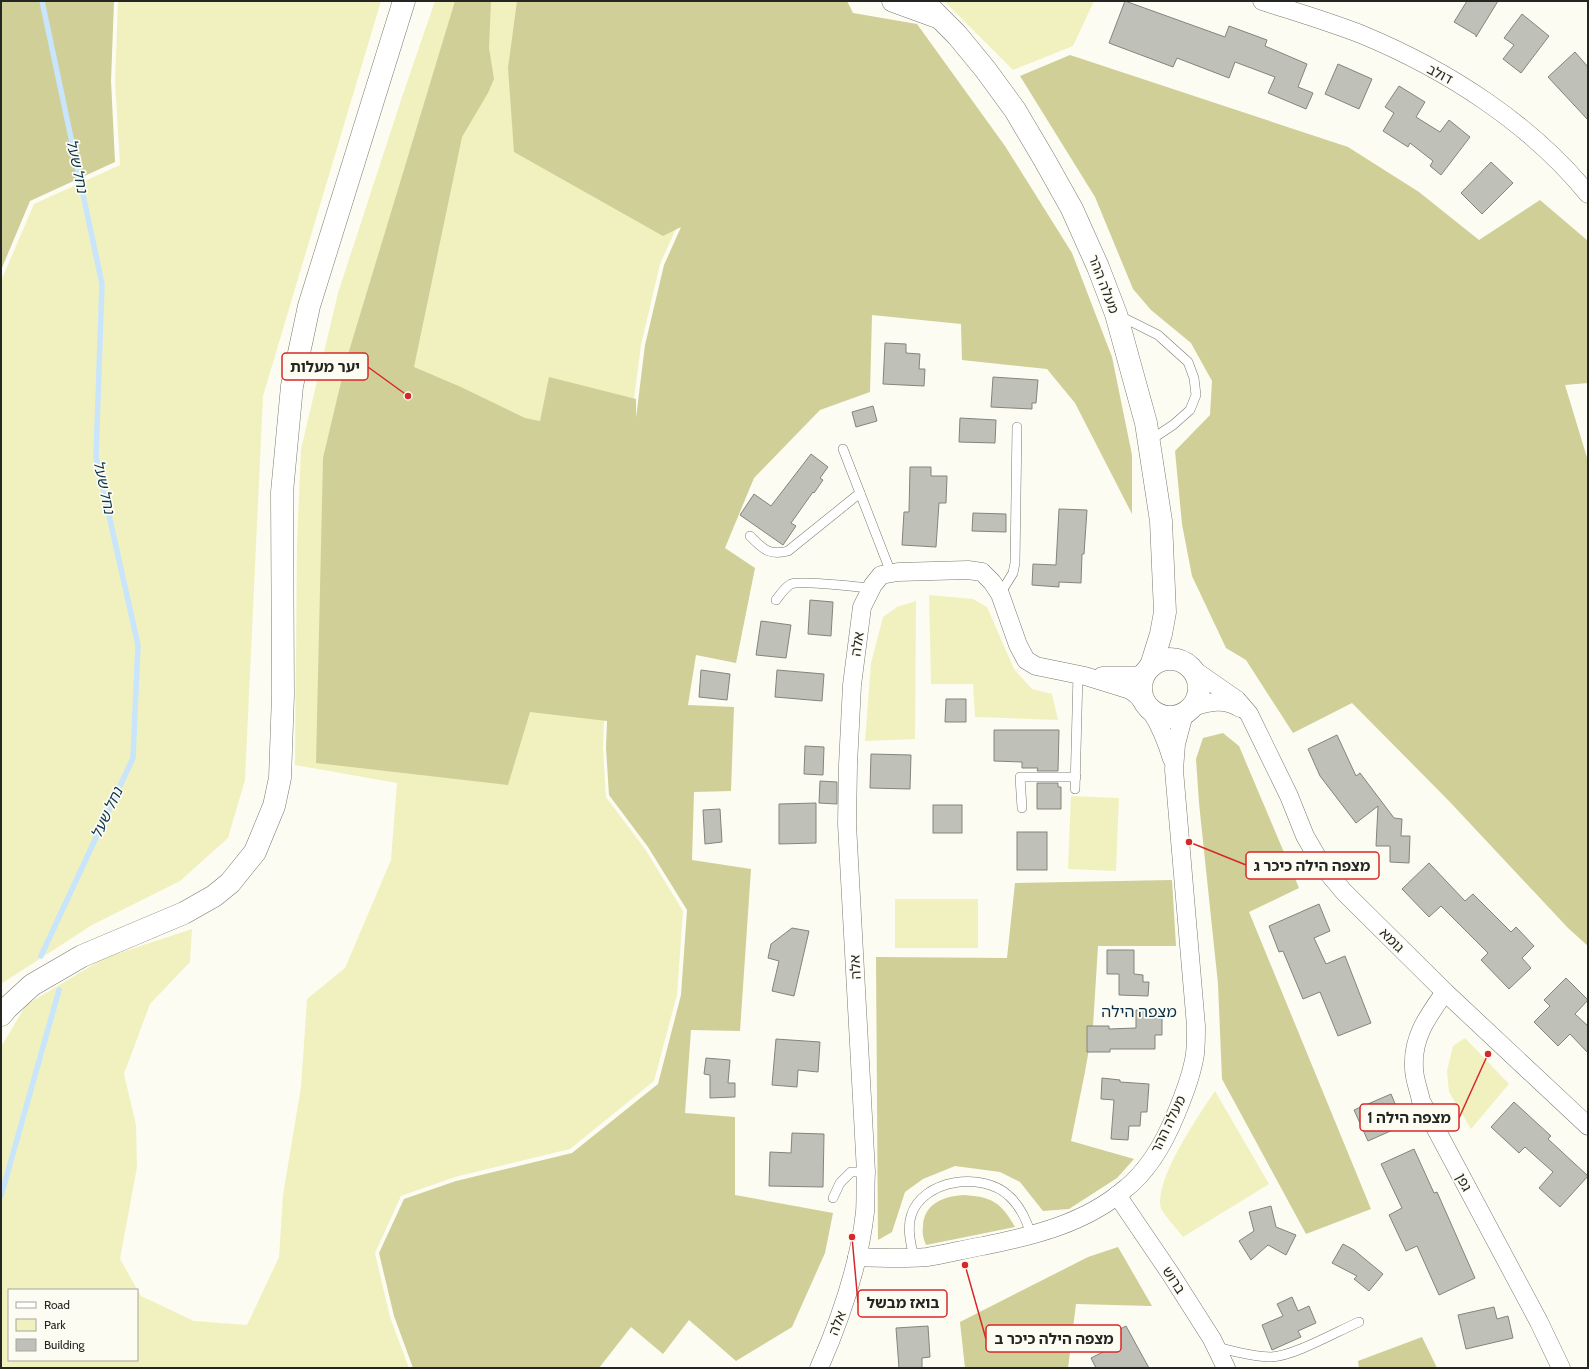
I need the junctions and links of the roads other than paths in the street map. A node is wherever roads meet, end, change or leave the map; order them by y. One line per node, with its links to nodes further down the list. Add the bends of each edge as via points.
1 (404, 1): 29 (main road, via 309,306 292,386 282,492 280,778 274,806 255,852 230,883 214,896 184,913 82,956 32,985)
2 (893, 1): 5 (main road)
3 (923, 1): 5 (main road, מעלה ההר)
4 (1262, 1): 6 (street, דולב, via 1362,35 1451,79 1496,109 1537,142)
5 (940, 18): 7 (main road, מעלה ההר, via 985,69 1015,110 1072,209)
6 (1588, 194)
7 (1116, 314): 9 (main road, מעלה ההר); 9 (lane, via 1158,335 1188,362 1194,378 1196,395 1190,410)
8 (1017, 427): 16 (lane, via 1015,563 1013,573)
9 (1149, 441): 15 (main road, מעלה ההר, via 1161,521)
10 (843, 449): 11 (lane)
11 (860, 493): 12 (lane, via 788,551 777,554 762,548); 13 (lane)
12 (750, 536)
13 (891, 573): 14 (street, אלה, via 881,575); 16 (street, אלה, via 968,570 982,572)
14 (871, 588): 17 (lane, via 793,583 785,588); 31 (street, אלה, via 862,607 852,685 847,824)
15 (1164, 592): 18 (main road, מעלה ההר, via 1169,626 1176,646); 19 (main road, מעלה ההר, via 1162,634)
16 (1000, 594): 20 (street, אלה, via 1026,660 1036,666)
17 (776, 600)
18 (1187, 665): 19 (main road, via 1173,659 1160,661); 22 (main road, via 1197,677 1199,688 1198,698); 23 (street, גומא, via 1237,700)
19 (1148, 670): 20 (street, אלה, via 1126,676); 21 (main road, via 1141,688 1141,694)
20 (1081, 675): 21 (street, אלה, via 1130,690); 25 (lane)
21 (1148, 707): 22 (main road, via 1164,717 1174,718); 24 (street, מעלה ההר, via 1168,744)
22 (1188, 710): 23 (street, via 1210,702 1227,702); 24 (street, מעלה ההר, via 1176,744)
23 (1249, 714): 28 (street, גומא, via 1289,796 1305,836 1323,867 1344,892)
24 (1174, 770): 32 (street, מעלה ההר, via 1196,1026 1195,1053 1191,1073 1171,1125 1157,1151 1141,1173)
25 (1076, 777): 26 (lane); 27 (lane, via 1020,777)
26 (1075, 789)
27 (1022, 808)
28 (1445, 992): 30 (street, גומא); 41 (street, גפן, via 1423,1024 1414,1045 1414,1068 1421,1101)
29 (1, 1016)
30 (1588, 1126)
31 (866, 1172): 33 (lane, via 851,1172 840,1183); 35 (street, אלה, via 865,1211)
32 (1117, 1196): 34 (street, מעלה ההר, via 1084,1215); 38 (street, ברוש)
33 (833, 1198)
34 (1031, 1236): 36 (street, מעלה ההר); 36 (lane, via 1020,1210 1009,1196 996,1187 965,1182 948,1183 930,1191 918,1201 910,1216 910,1240)
35 (857, 1257): 36 (street, מעלה ההר); 39 (street, אלה, via 843,1307)
36 (914, 1258)
37 (1358, 1322): 38 (lane, via 1287,1354 1271,1357)
38 (1216, 1346): 40 (street, ברוש)
39 (819, 1368)
40 (1226, 1368)
41 (1561, 1368)

